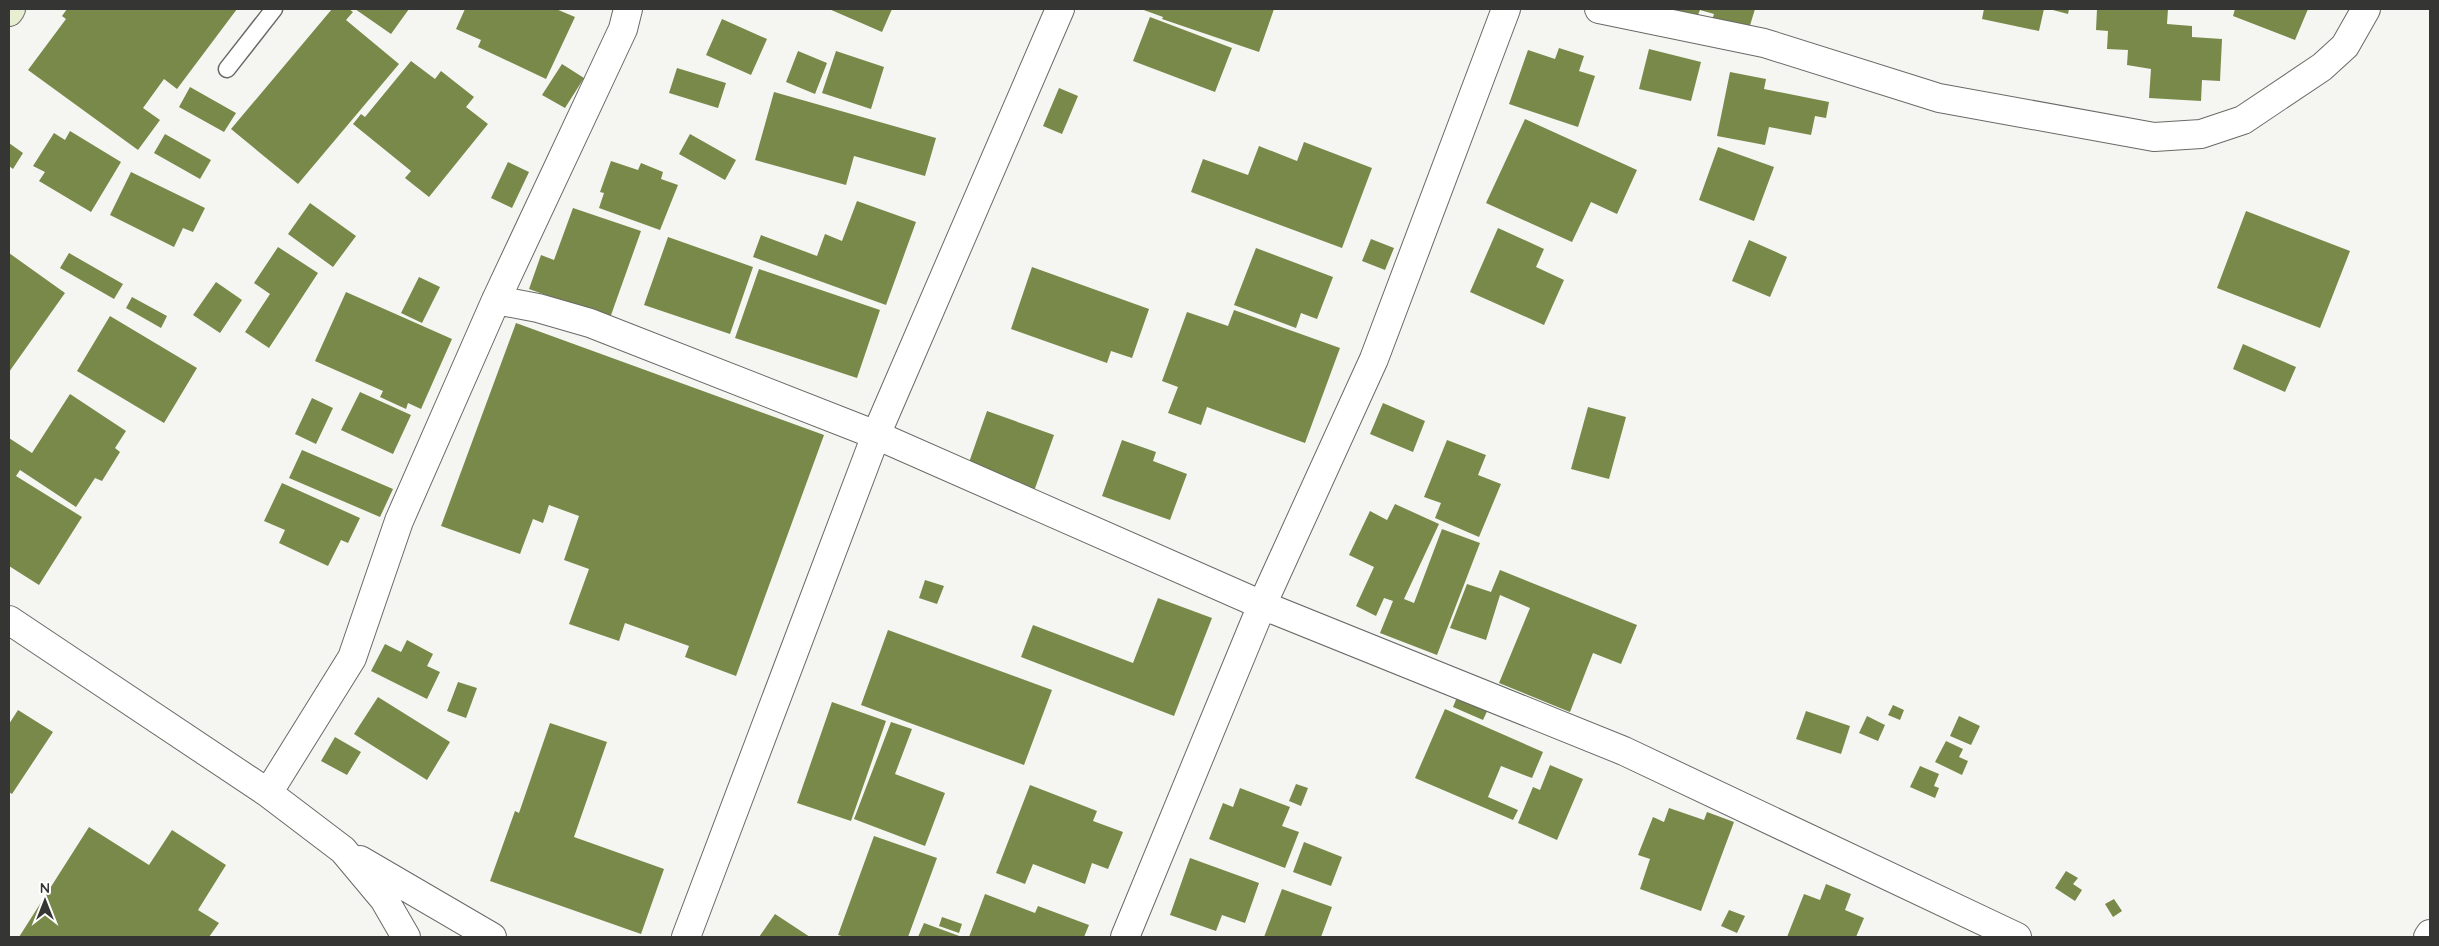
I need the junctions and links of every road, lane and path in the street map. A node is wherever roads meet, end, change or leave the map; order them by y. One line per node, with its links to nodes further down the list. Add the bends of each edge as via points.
1 (11, 9): 8 (main road)
2 (274, 9): 9 (lane)
3 (628, 9): 10 (street, via 623,29)
4 (1060, 9): 11 (street)
5 (1506, 9): 12 (street, via 1374,360)
6 (1600, 9): 7 (street, via 1764,43 1939,98 2154,137 2201,134 2243,120 2322,67 2345,46)
7 (2366, 9)
8 (9, 12)
9 (227, 69)
10 (496, 300): 11 (street, via 538,308 590,324); 14 (street, via 399,521 352,658)
11 (876, 435): 12 (street); 19 (street)
12 (1262, 605): 20 (street); 21 (street, via 1624,751)
13 (9, 620): 14 (street)
14 (268, 793): 15 (street)
15 (342, 850): 17 (street, via 384,899); 18 (street)
16 (2430, 934): 22 (street)
17 (406, 937)
18 (492, 937)
19 (686, 937)
20 (1125, 937)
21 (2017, 937)
22 (2428, 937)

